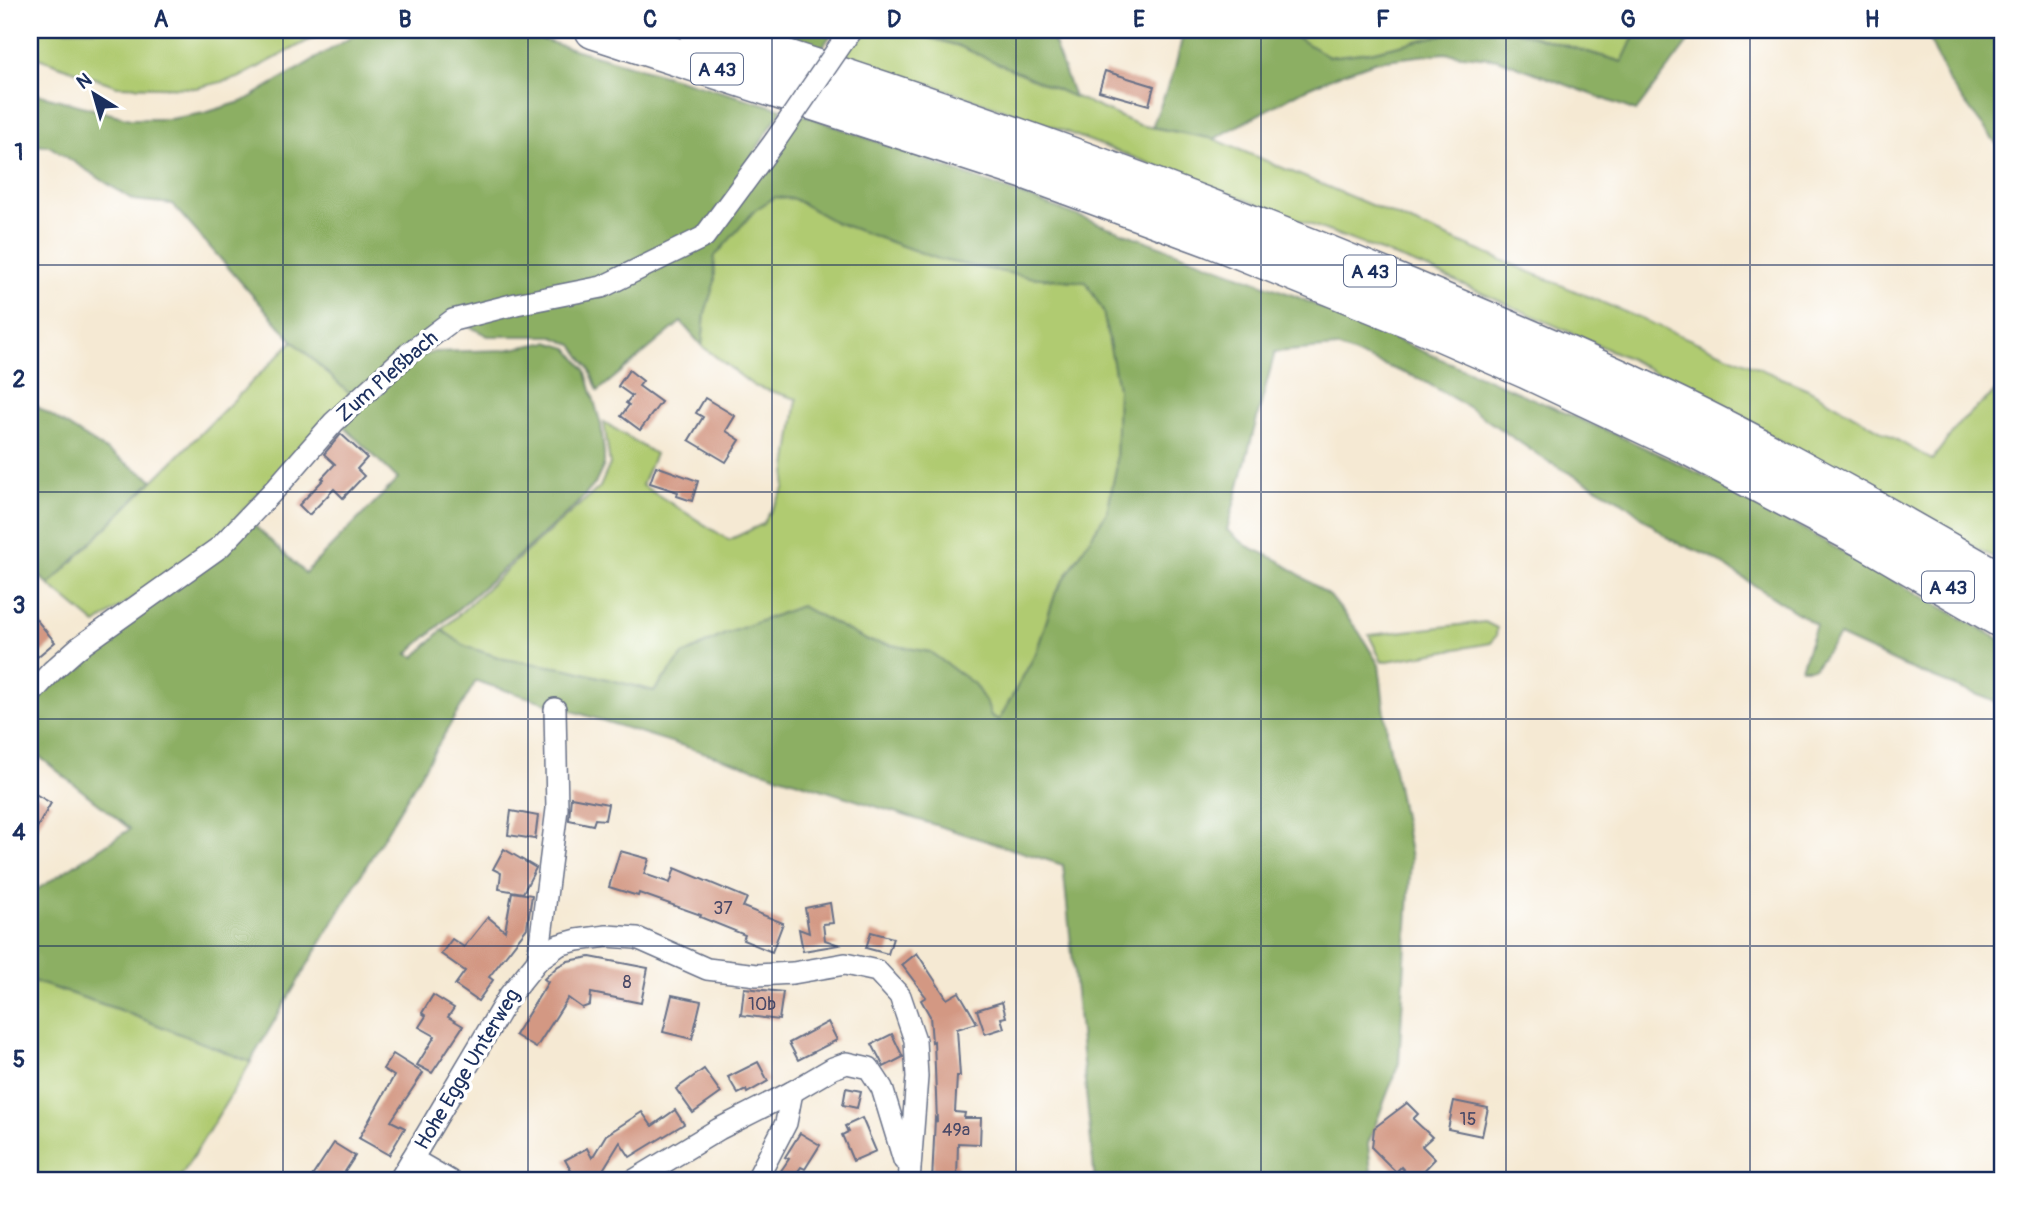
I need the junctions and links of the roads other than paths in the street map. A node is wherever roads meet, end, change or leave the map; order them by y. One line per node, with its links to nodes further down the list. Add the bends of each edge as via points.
1 (572, 30): 5 (highway)
2 (594, 30): 5 (highway, A 43)
3 (697, 30): 6 (highway, A 43, via 1107,168 1480,315 1797,465)
4 (851, 30): 8 (street, Zum Pleßbach, bridge, via 704,237 602,287 453,320 334,422 220,547 78,648)
5 (643, 44): 7 (highway, A 43, via 1030,172 1422,324 1696,450 1864,539)
6 (2003, 583)
7 (2003, 620)
8 (30, 695)
9 (555, 709): 10 (street, via 557,809)
10 (538, 960): 12 (street, Hohe Egge Unterweg, via 509,996); 13 (street, Hohe Egge Unterweg, via 559,945 607,936 637,938 707,969 757,975 845,964 877,971 900,996 915,1040)
11 (792, 1092): 13 (street, via 847,1063 869,1068 882,1088); 16 (street); 17 (street, via 786,1123)
12 (412, 1159): 14 (street, Hohe Egge Unterweg); 15 (street)
13 (909, 1180)
14 (399, 1181)
15 (450, 1181)
16 (633, 1181)
17 (755, 1181)

